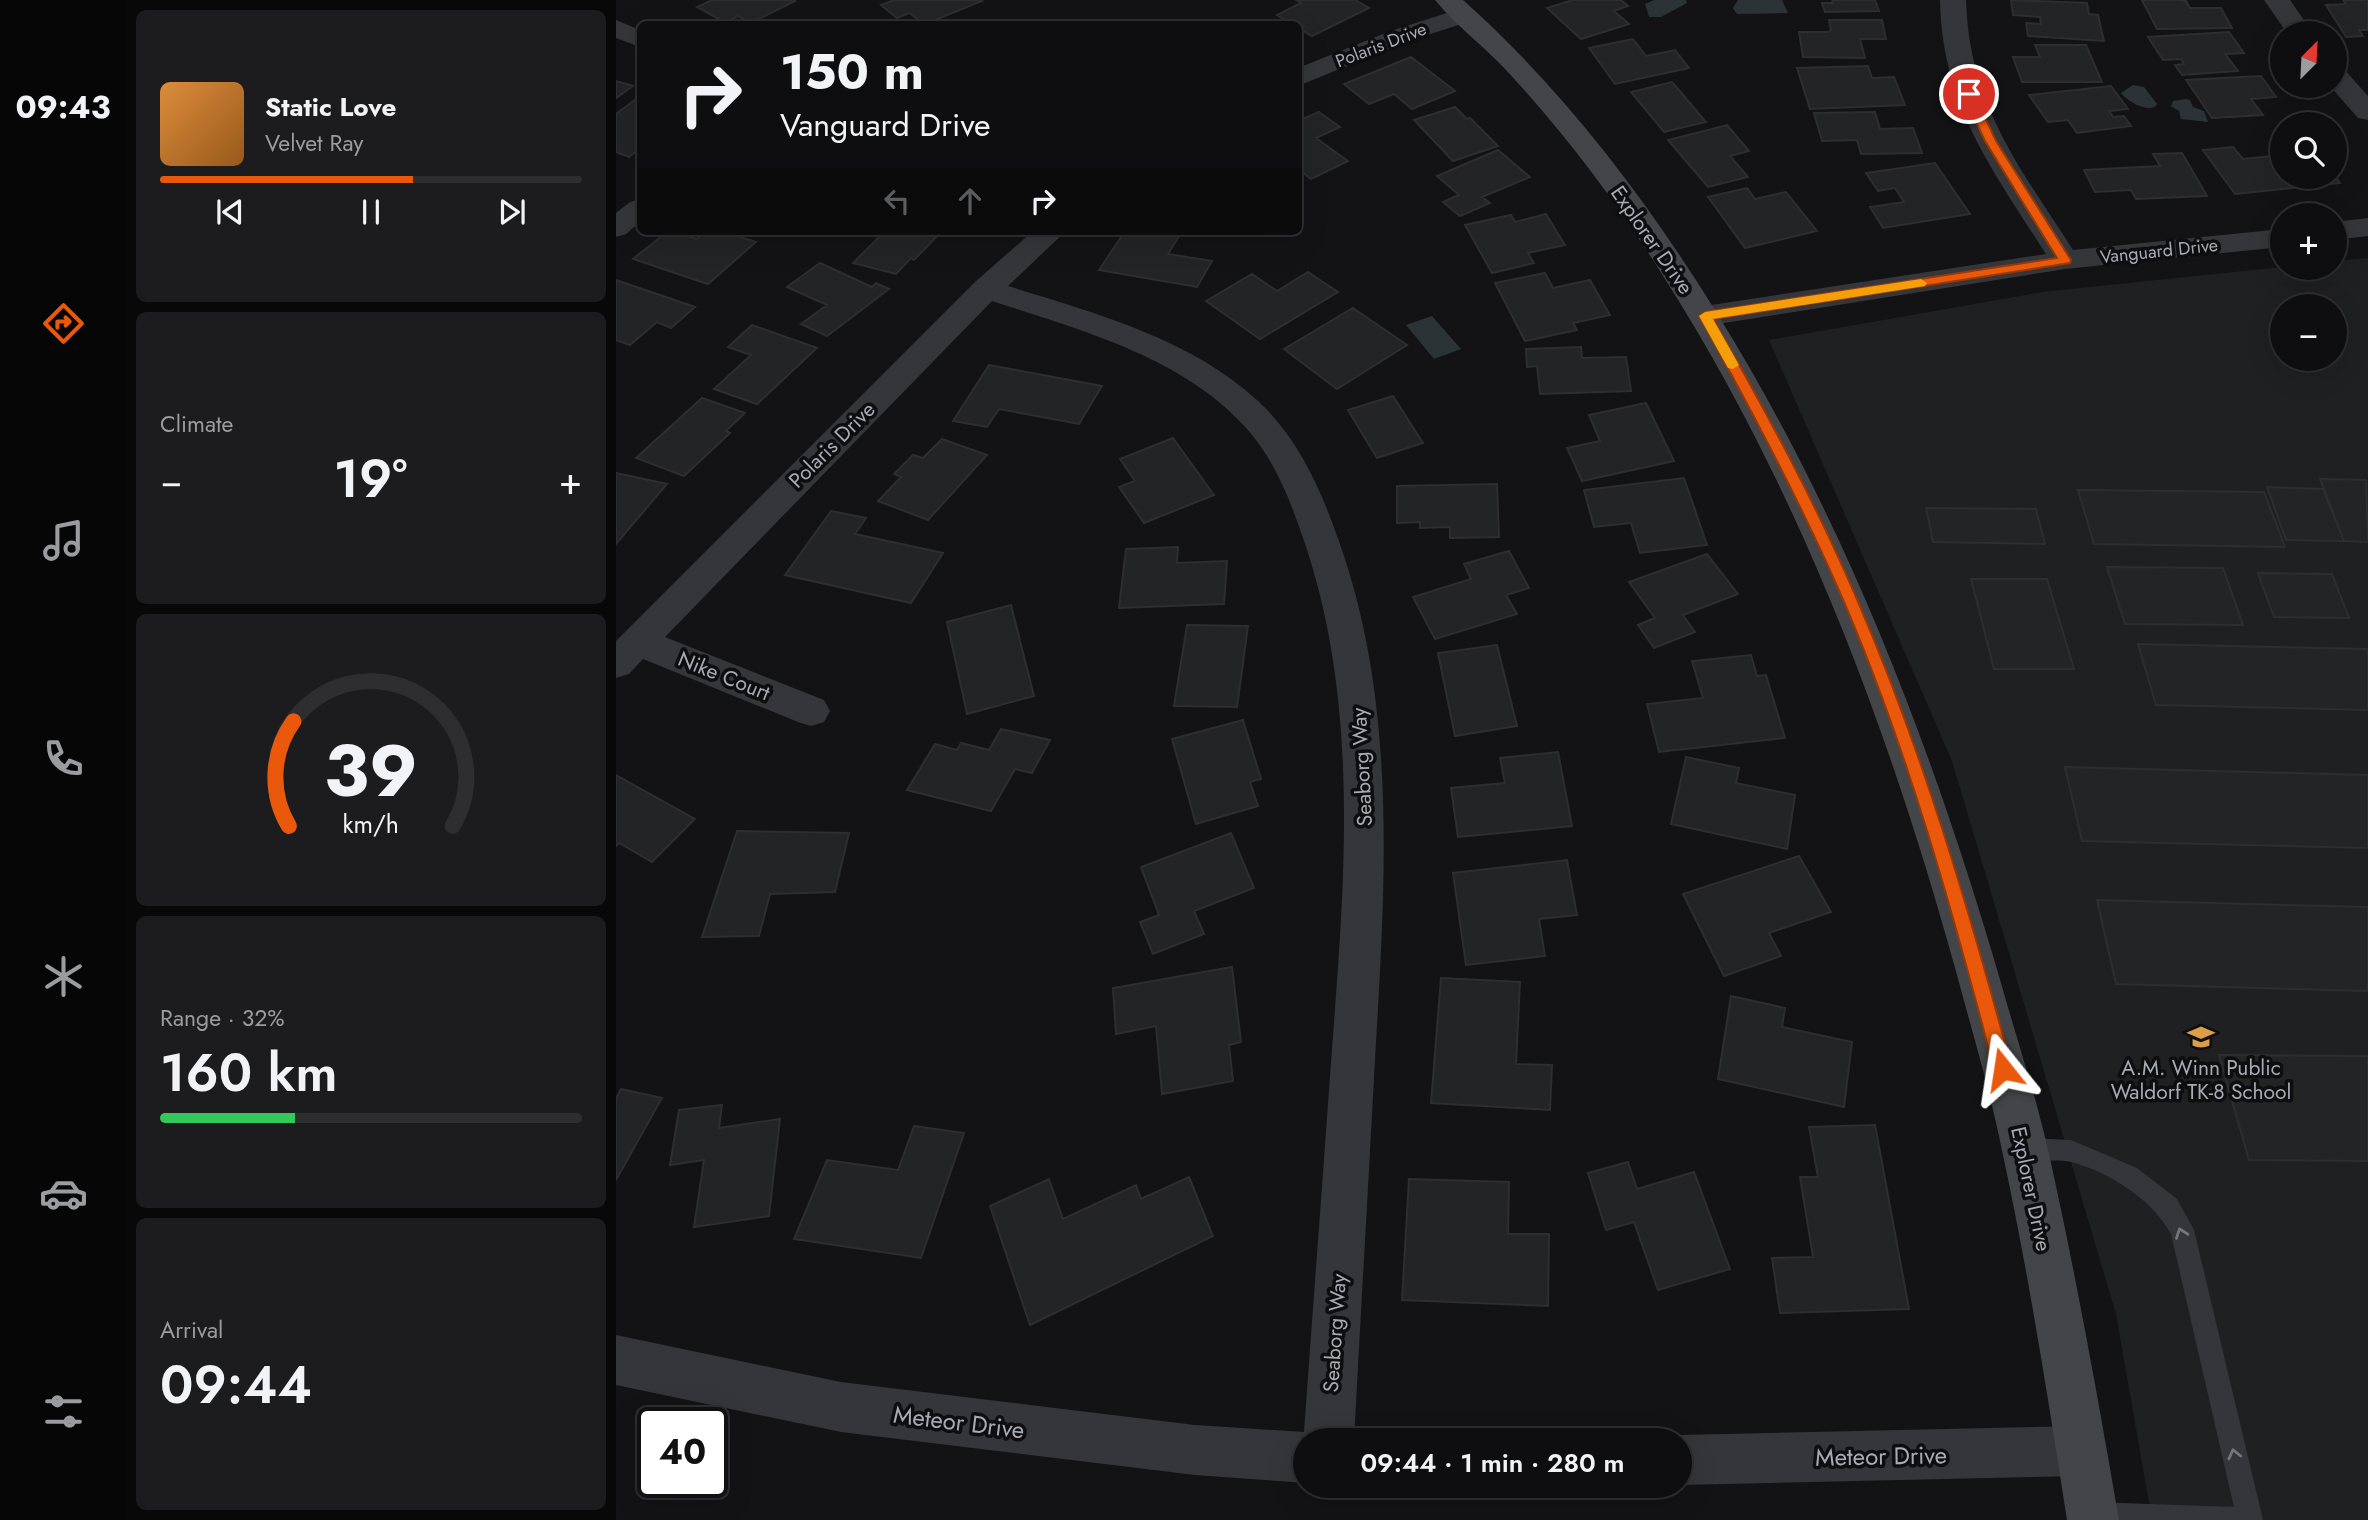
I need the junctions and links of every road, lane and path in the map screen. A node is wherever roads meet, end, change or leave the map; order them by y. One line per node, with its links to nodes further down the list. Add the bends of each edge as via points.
1 (1953, 0): 16 (street, via 1953,28 1969,94 1991,141)
2 (2277, 0): 4 (street)
3 (1456, 7): 7 (street, Polaris Drive, via 1398,37); 18 (street, Explorer Drive, via 1524,75 1586,148)
4 (2292, 21)
5 (616, 27): 6 (street)
6 (637, 38)
7 (1302, 76)
8 (2347, 89): 9 (street)
9 (2368, 112)
10 (637, 210): 12 (street)
11 (2368, 227): 13 (street)
12 (616, 228)
13 (2347, 229)
14 (1047, 235): 17 (street, Polaris Drive)
15 (2270, 239): 16 (street, Vanguard Drive)
16 (2065, 260): 18 (street, Vanguard Drive)
17 (986, 289): 19 (street, Polaris Drive); 23 (street, Seaborg Way, via 1135,340 1234,397 1277,442 1329,558 1351,642 1359,704 1365,858)
18 (1705, 316): 21 (street, Explorer Drive, via 1770,429 1849,596 1906,744 1962,916)
19 (627, 653): 20 (street, Nike Court)
20 (811, 711)
21 (2025, 1149): 24 (street, Explorer Drive); 29 (lane, one-way to 21, via 2182,1230 2169,1206 2129,1176 2071,1151)
22 (616, 1360): 25 (street, Meteor Drive, via 841,1408 1195,1450)
23 (1330, 1428)
24 (2082, 1451): 26 (street, Meteor Drive); 27 (street, Explorer Drive)
25 (1293, 1457)
26 (1692, 1460)
27 (2093, 1518): 28 (lane)
28 (2239, 1520)
29 (2249, 1520)

